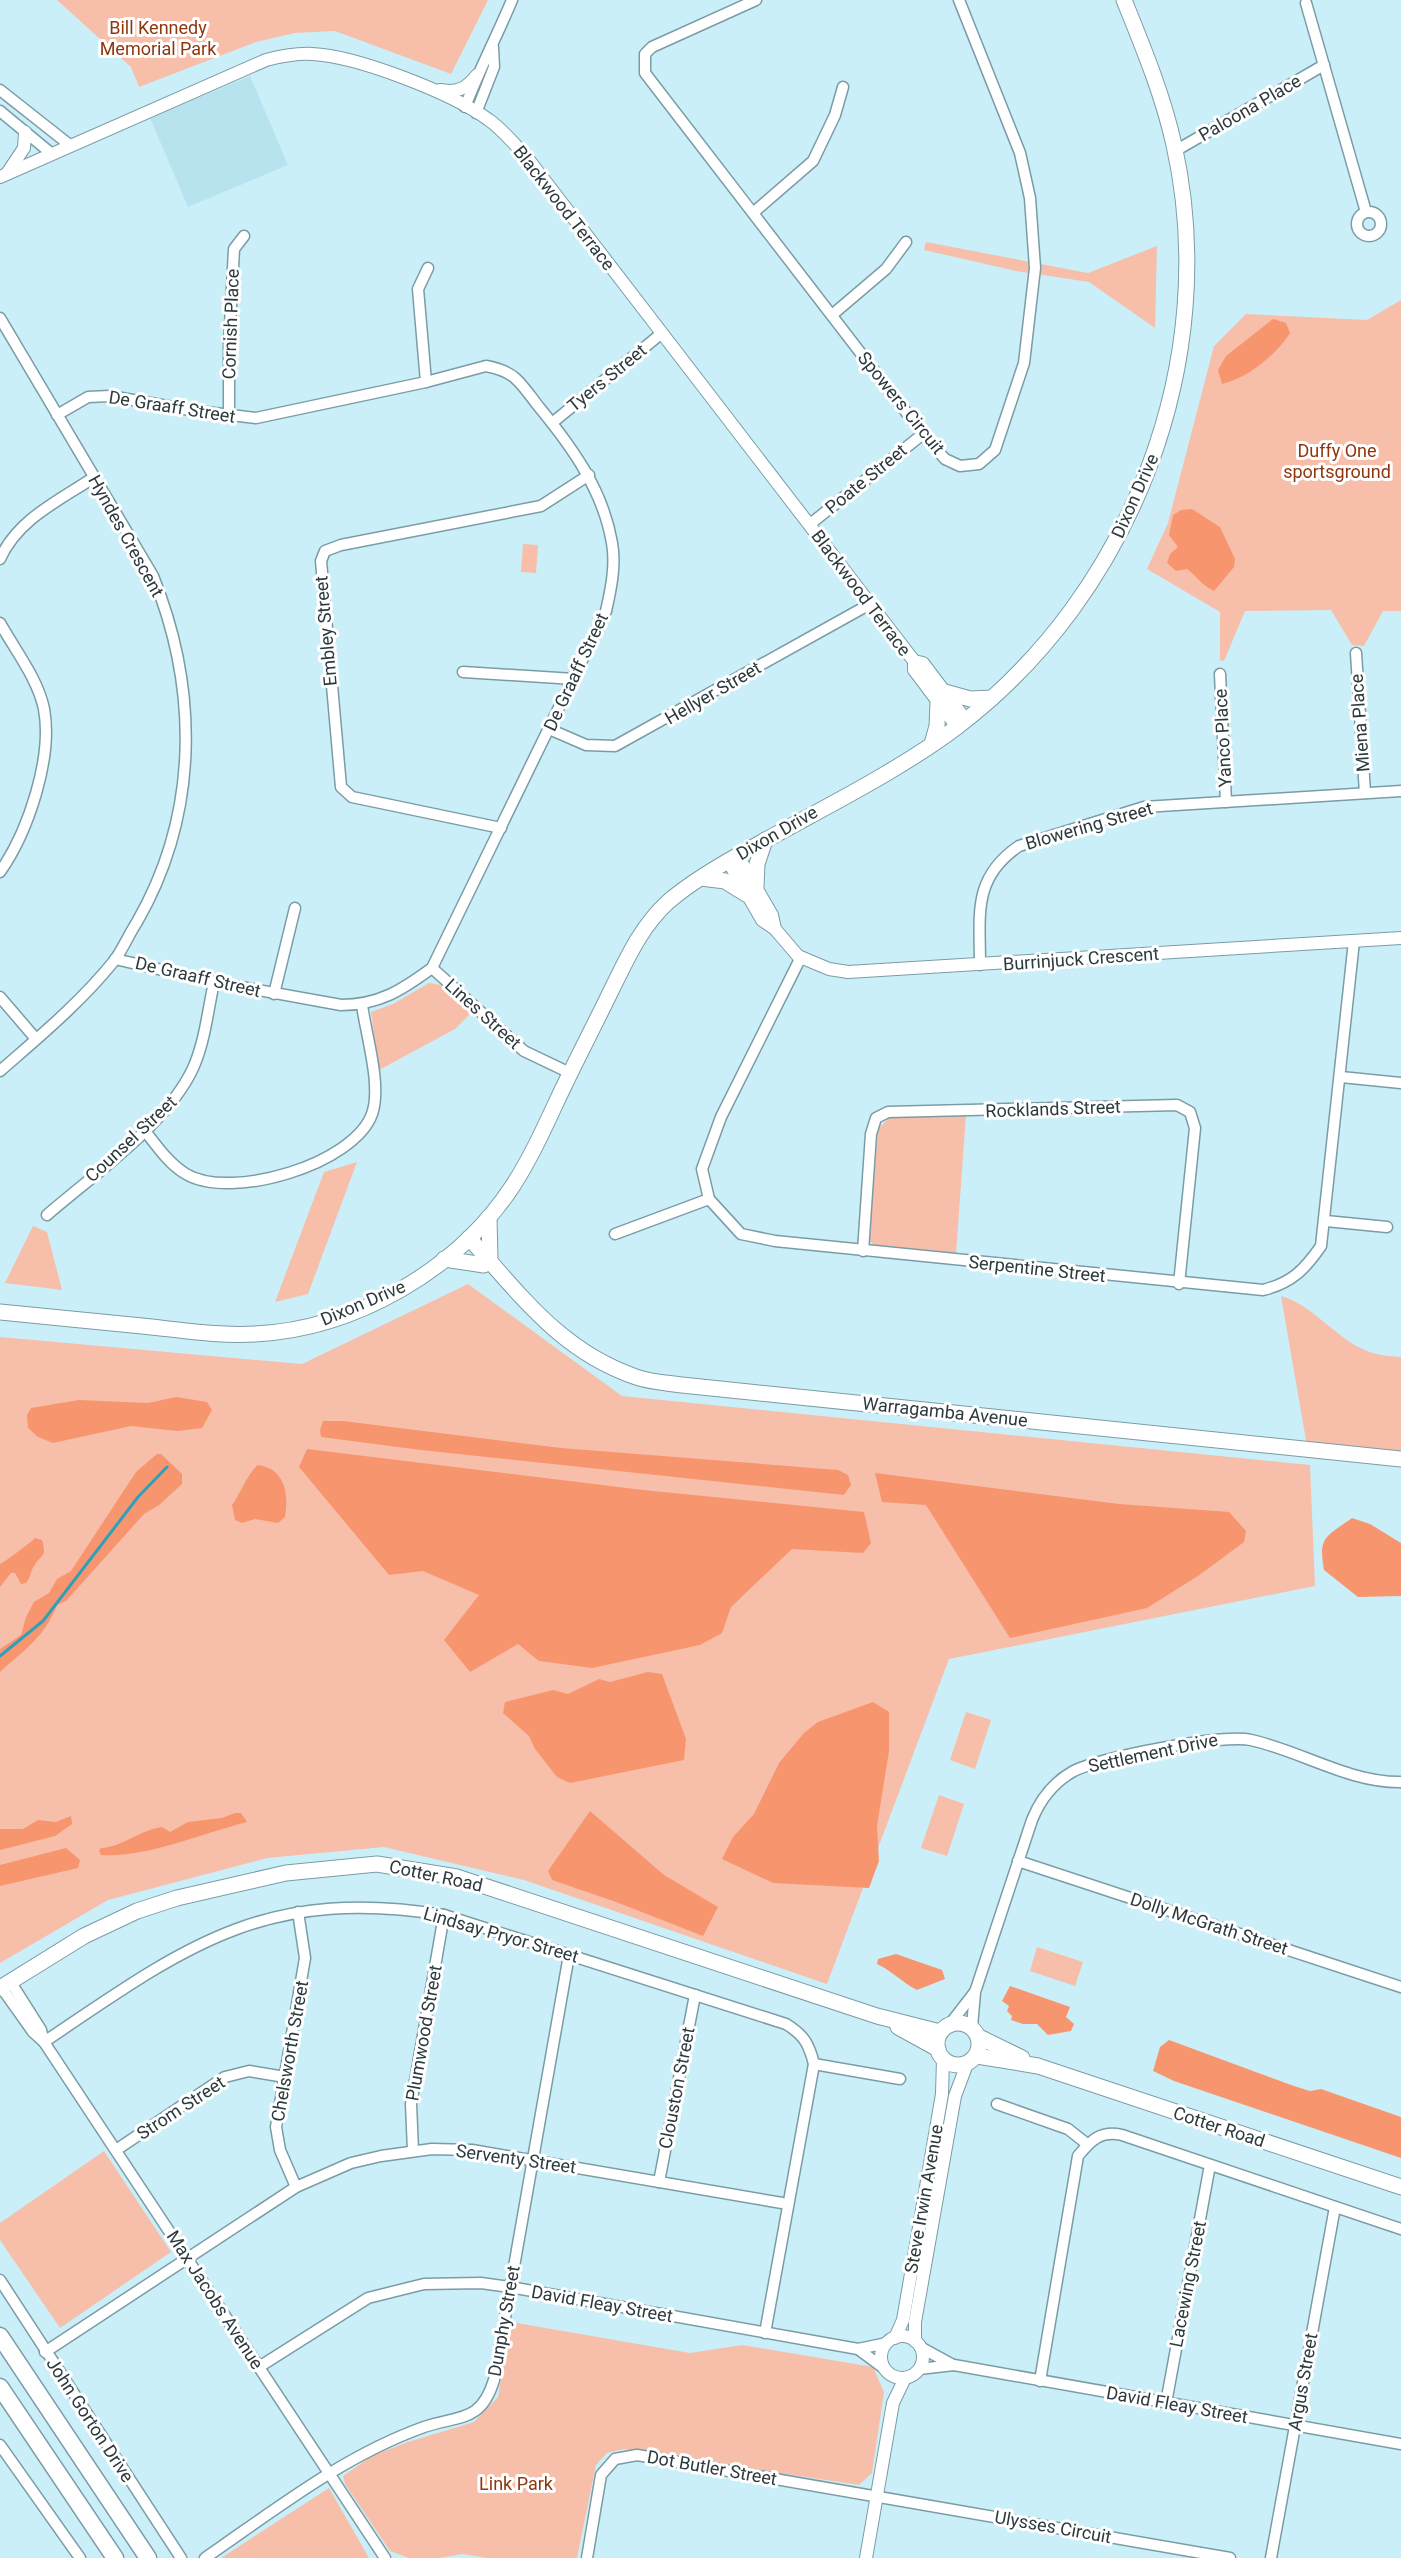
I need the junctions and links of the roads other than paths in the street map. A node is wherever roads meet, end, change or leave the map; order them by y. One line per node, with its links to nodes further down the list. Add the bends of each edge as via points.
1 (512, 0): 6 (street)
2 (756, 0): 20 (street, Spowers Circuit, via 652,47 645,54 644,65 645,73)
3 (959, 0): 31 (street, Spowers Circuit, via 1020,153 1034,233 1035,268 1024,363 995,450 969,467 953,464)
4 (1124, 0): 16 (main road, Dixon Drive, via 1161,98)
5 (1305, 1): 7 (street, Paloona Place)
6 (493, 46): 8 (street); 12 (street, via 494,67)
7 (1324, 65): 16 (street, Paloona Place); 19 (street, Paloona Place)
8 (477, 75): 9 (street, via 468,86 452,92); 12 (street)
9 (424, 87): 12 (street, Blackwood Terrace); 15 (street, Blackwood Terrace, via 347,59 285,55)
10 (843, 87): 20 (street, via 835,115 813,161)
11 (0, 90): 15 (street)
12 (470, 110): 26 (street, Blackwood Terrace, via 489,120 525,155)
13 (0, 111): 14 (street)
14 (25, 132): 17 (street); 18 (street, via 24,148)
15 (71, 146): 17 (street, Blackwood Terrace)
16 (1175, 151): 44 (main road, Dixon Drive, via 1186,281 1173,388 1153,459 1124,526 1082,596 1031,660)
17 (52, 154): 18 (street, Blackwood Terrace)
18 (2, 176)
19 (1366, 212)
20 (753, 213): 24 (street, Spowers Circuit)
21 (243, 236): 29 (street, Cornish Place, via 234,249)
22 (906, 243): 24 (street, via 886,269)
23 (428, 268): 27 (street, via 418,289)
24 (832, 315): 31 (street, Spowers Circuit)
25 (0, 318): 28 (street, Hyndes Crescent)
26 (662, 333): 30 (street, Tyers Street); 34 (street, Blackwood Terrace)
27 (426, 382): 29 (street, De Graaff Street, via 279,414); 30 (street, De Graaff Street, via 486,366 496,368 515,378)
28 (57, 414): 29 (street, De Graaff Street, via 88,397 110,396); 33 (street, Hyndes Crescent)
29 (229, 416)
30 (552, 423): 32 (street, De Graaff Street)
31 (923, 434): 34 (street, Poate Street)
32 (589, 475): 42 (street, De Graaff Street, via 605,514 614,561 606,611); 51 (street, Embley Street, via 541,506 341,545 325,551 321,561 341,787 352,797)
33 (93, 478): 35 (street, via 24,525); 61 (street, Hyndes Crescent, via 153,576 165,608 181,667 187,733 184,786 168,849 150,899)
34 (809, 525): 37 (street, Blackwood Terrace)
35 (2, 546): 36 (street)
36 (0, 559)
37 (870, 604): 43 (street, Blackwood Terrace, via 914,661 923,663); 46 (street, Hellyer Street, via 615,746 586,745)
38 (0, 623): 54 (street, via 36,685 44,710 35,799)
39 (1356, 653): 49 (street, Miena Place)
40 (464, 672): 42 (street)
41 (1220, 674): 50 (street, Yanco Place)
42 (574, 679): 46 (street, De Graaff Street)
43 (942, 697): 44 (main road); 45 (street, Blackwood Terrace); 47 (main road)
44 (992, 698): 45 (main road, Dixon Drive)
45 (962, 723): 47 (main road, Dixon Drive)
46 (549, 729): 51 (street, De Graaff Street)
47 (932, 744): 52 (main road, Dixon Drive)
48 (1401, 791): 49 (street, Blowering Street)
49 (1365, 794): 50 (street, Blowering Street)
50 (1226, 802): 62 (street, Blowering Street, via 1144,807 1019,846 1001,858 980,895)
51 (501, 828): 63 (street, De Graaff Street)
52 (765, 840): 53 (main road, Dixon Drive); 56 (main road)
53 (733, 858): 55 (main road, Dixon Drive); 56 (street, Burrinjuck Crescent)
54 (0, 872)
55 (701, 878): 56 (main road); 70 (main road, Dixon Drive, via 663,907 635,941)
56 (751, 890): 60 (street, Burrinjuck Crescent, via 772,915 775,929)
57 (295, 908): 65 (street)
58 (1401, 938): 59 (street, Burrinjuck Crescent)
59 (1354, 941): 62 (street, Burrinjuck Crescent); 71 (street, Serpentine Street)
60 (801, 957): 62 (street, Burrinjuck Crescent, via 848,972); 74 (street, Serpentine Street, via 721,1117 702,1168)
61 (115, 959): 64 (street, De Graaff Street); 68 (street, Hyndes Crescent, via 68,1012)
62 (980, 965)
63 (432, 968): 67 (street, De Graaff Street, via 401,991); 70 (street, Lines Street, via 524,1051)
64 (214, 982): 65 (street, De Graaff Street); 73 (street, Counsel Street, via 195,1064 171,1105)
65 (274, 994): 67 (street, De Graaff Street, via 323,1004)
66 (0, 997): 68 (street)
67 (362, 1005): 73 (street, via 376,1094 372,1112 366,1125 352,1138 317,1162 284,1176 225,1184 187,1174 170,1161)
68 (36, 1039): 69 (street, Hyndes Crescent)
69 (0, 1071)
70 (570, 1073): 76 (main road, Dixon Drive, via 522,1170)
71 (1341, 1077): 72 (street); 77 (street, Serpentine Street)
72 (1401, 1083)
73 (145, 1131): 75 (street, Counsel Street)
74 (709, 1199): 79 (street); 81 (street, Serpentine Street, via 741,1234)
75 (47, 1215)
76 (489, 1217): 80 (main road, Dixon Drive); 83 (main road)
77 (1326, 1221): 78 (street); 84 (street, Serpentine Street, via 1321,1246 1302,1272 1282,1286 1263,1290)
78 (1388, 1227)
79 (615, 1234)
80 (466, 1241): 82 (main road, Dixon Drive); 83 (main road, Warragamba Avenue)
81 (863, 1251): 84 (street, Serpentine Street); 84 (street, Rocklands Street, via 871,1134 876,1118 888,1112 1178,1105 1190,1112 1195,1128)
82 (444, 1259): 83 (main road); 85 (main road, Dixon Drive, via 410,1284 349,1313 267,1333 218,1334)
83 (487, 1263): 86 (main road, Warragamba Avenue, via 564,1340 638,1378)
84 (1179, 1284)
85 (0, 1312)
86 (1401, 1459)
87 (1401, 1782): 88 (street, Settlement Drive, via 1369,1779 1243,1739 1214,1739 1094,1763 1070,1773 1046,1795 1032,1820)
88 (1018, 1861): 93 (street, Dolly McGrath Street); 94 (street, Settlement Drive)
89 (298, 1912): 90 (street, Lindsay Pryor Street, via 350,1906); 99 (street, Lindsay Pryor Street, via 252,1922 181,1953); 104 (street, Chelsworth Street, via 306,1958)
90 (444, 1915): 91 (street, Lindsay Pryor Street); 109 (street, Plumwood Street, via 411,2104)
91 (569, 1955): 95 (street, Lindsay Pryor Street); 110 (street, Dunphy Street)
92 (4, 1985): 96 (main road, Cotter Road, via 84,1936 137,1911 177,1898 285,1873 377,1864 457,1877); 99 (street, Max Jacobs Avenue, via 41,2030)
93 (1401, 1987)
94 (975, 1992): 97 (street, Settlement Drive); 98 (street, Settlement Drive)
95 (695, 1995): 102 (street, Lindsay Pryor Street, via 786,2024 802,2034); 112 (street, Clouston Street)
96 (877, 2016): 97 (main road, Cotter Road); 100 (main road, Cotter Road)
97 (945, 2028): 98 (main road, via 962,2022); 100 (main road)
98 (976, 2032): 101 (main road); 103 (main road, Cotter Road)
99 (44, 2042): 108 (street, Max Jacobs Avenue)
100 (940, 2054): 101 (main road, via 954,2065); 123 (street, Steve Irwin Avenue, via 942,2094 903,2320)
101 (972, 2060): 103 (main road, Cotter Road); 124 (street, Steve Irwin Avenue, via 955,2096 915,2322)
102 (814, 2064): 105 (street); 115 (street)
103 (1038, 2066): 114 (main road, Cotter Road)
104 (285, 2077): 108 (street, Strom Street, via 249,2071 225,2078); 113 (street, Chelsworth Street, via 276,2127 280,2150)
105 (900, 2079)
106 (998, 2104): 107 (street, via 1068,2129)
107 (1087, 2144): 111 (street, via 1110,2132); 132 (street, via 1078,2156)
108 (116, 2150): 118 (street, Max Jacobs Avenue)
109 (413, 2151): 110 (street, Serventy Street, via 472,2150); 113 (street, Serventy Street, via 351,2163)
110 (533, 2160): 112 (street, Serventy Street); 120 (street, Dunphy Street)
111 (1210, 2165): 116 (street); 135 (street, Lacewing Street)
112 (659, 2182): 115 (street, Serventy Street)
113 (296, 2187): 118 (street, Serventy Street)
114 (1401, 2187)
115 (788, 2204): 121 (street)
116 (1335, 2207): 117 (street); 136 (street, Argus Street)
117 (1401, 2229)
118 (187, 2259): 126 (street, Serventy Street); 128 (street, Max Jacobs Avenue)
119 (0, 2280): 126 (street, John Gorton Drive)
120 (510, 2287): 121 (street, David Fleay Street); 128 (street, David Fleay Street, via 424,2284 368,2298); 139 (street, Dunphy Street, via 494,2380 482,2406 466,2418 391,2439)
121 (765, 2333): 125 (street, David Fleay Street)
122 (0, 2337): 143 (main road, John Gorton Drive)
123 (891, 2340): 124 (street, via 909,2338); 125 (street, David Fleay Street); 130 (street, via 881,2355)
124 (918, 2344): 127 (street, David Fleay Street); 129 (street, via 923,2358)
125 (858, 2349): 130 (street, David Fleay Street)
126 (45, 2352): 144 (street, John Gorton Drive)
127 (954, 2365): 129 (street, David Fleay Street); 132 (street, David Fleay Street)
128 (259, 2367): 139 (street, Max Jacobs Avenue)
129 (919, 2369): 131 (street)
130 (887, 2371): 131 (street); 134 (street)
131 (905, 2378): 134 (street)
132 (1040, 2380): 135 (street, David Fleay Street)
133 (0, 2386): 142 (main road)
134 (893, 2403): 140 (street)
135 (1166, 2403): 136 (street, David Fleay Street)
136 (1295, 2426): 137 (street, David Fleay Street); 150 (street, Argus Street)
137 (1401, 2444)
138 (0, 2445): 141 (street)
139 (329, 2474): 145 (street, Dunphy Street); 146 (street, Max Jacobs Avenue)
140 (877, 2496): 147 (street, Dot Butler Street, via 637,2455 615,2459 601,2475); 148 (street); 149 (street, Ulysses Circuit)
141 (80, 2558)
142 (115, 2558)
143 (148, 2558)
144 (181, 2558)
145 (205, 2558)
146 (385, 2558)
147 (587, 2558)
148 (866, 2558)
149 (1230, 2558)
150 (1271, 2558)

